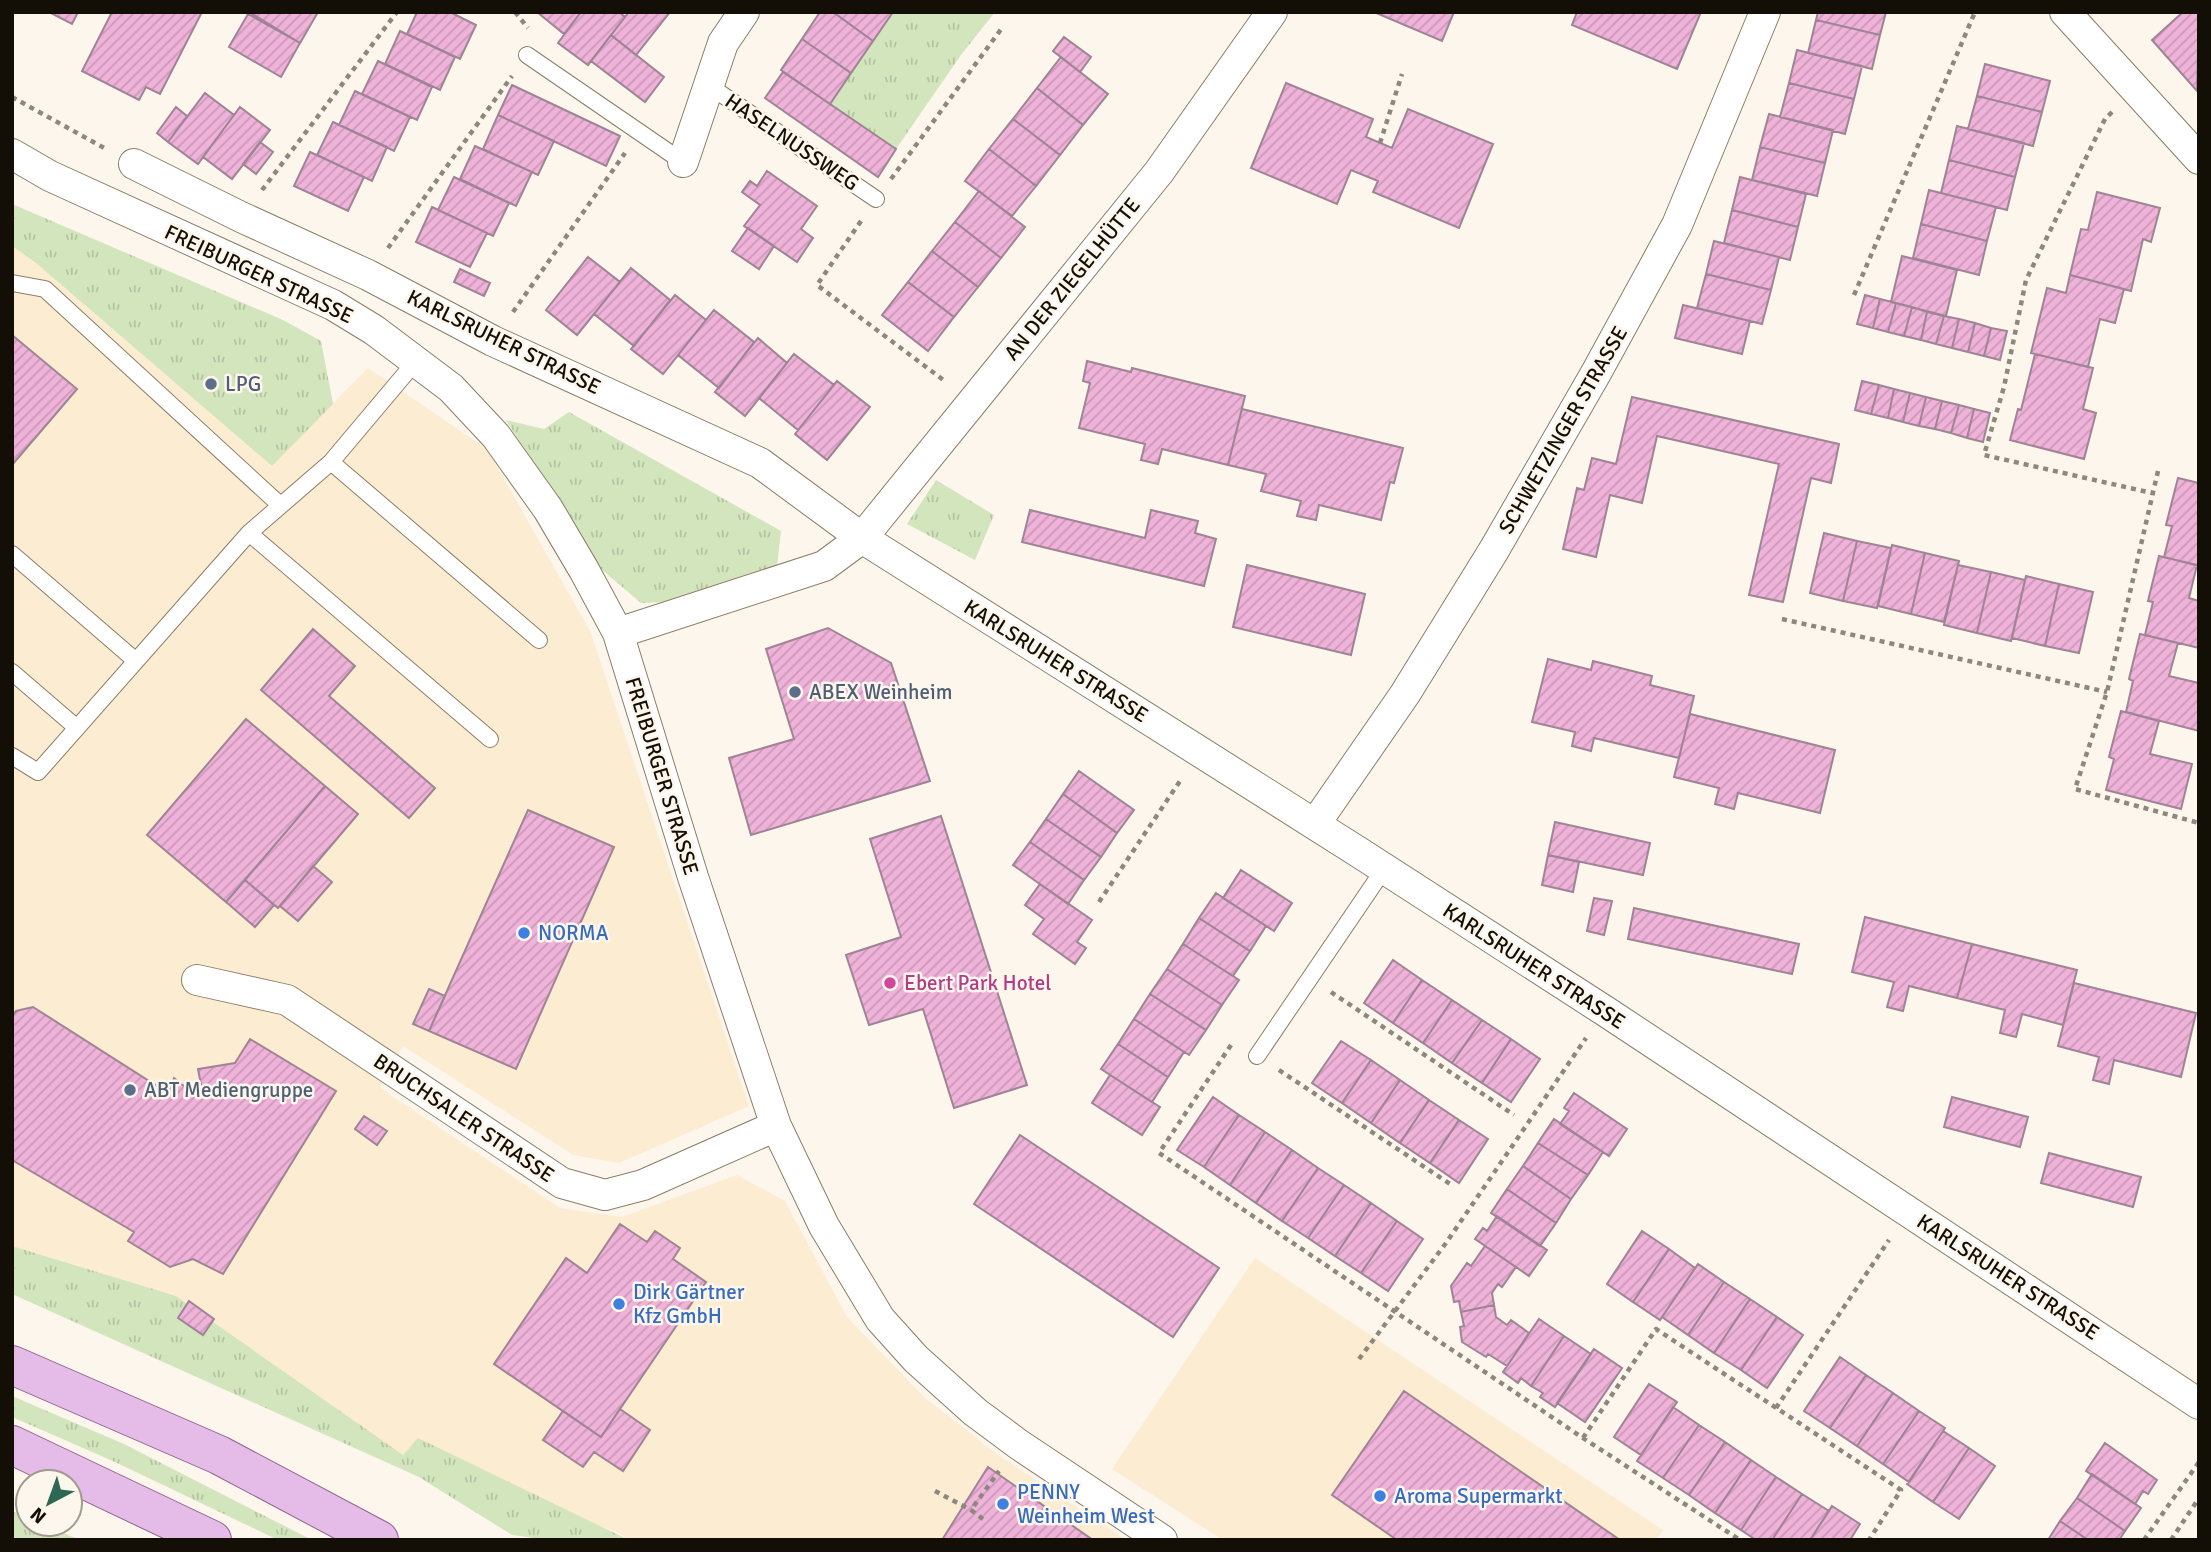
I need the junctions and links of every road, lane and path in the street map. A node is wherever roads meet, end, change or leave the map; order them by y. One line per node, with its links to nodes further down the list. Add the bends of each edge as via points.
1 (397, 12): 20 (path)
2 (744, 12): 10 (street, HASELNUSSWEG, via 723,43)
3 (1272, 12): 26 (street, AN DER ZIEGELHÜTTE, via 1159,172)
4 (1766, 12): 45 (street, SCHWETZINGER STRASSE, via 1677,225 1596,373 1405,694)
5 (1975, 12): 23 (path)
6 (2065, 12): 11 (street)
7 (1002, 27): 19 (path)
8 (527, 55): 13 (lane); 21 (path)
9 (1402, 74): 14 (path)
10 (708, 85): 17 (street, HASELNUSSWEG); 19 (lane, HASELNUSSWEG)
11 (2136, 90): 16 (street); 29 (path, via 2105,119 2026,280 1984,456)
12 (12, 97): 18 (path)
13 (639, 132): 17 (lane); 24 (path)
14 (1380, 143)
15 (12, 155): 25 (street, FREIBURGER STRASSE, via 50,177 332,306)
16 (2199, 159)
17 (683, 162)
18 (134, 164): 20 (street, KARLSRUHER STRASSE)
19 (877, 199): 26 (path, via 817,285)
20 (241, 217): 21 (street, KARLSRUHER STRASSE)
21 (368, 275): 24 (street, KARLSRUHER STRASSE)
22 (12, 283): 30 (lane, via 45,289)
23 (1854, 295)
24 (493, 341): 32 (street, KARLSRUHER STRASSE, via 760,463)
25 (416, 361): 27 (lane); 35 (street, FREIBURGER STRASSE, via 451,388 496,436 548,509)
26 (973, 402): 32 (street, AN DER ZIEGELHÜTTE)
27 (331, 463): 30 (lane); 36 (lane)
28 (2158, 471): 29 (path)
29 (2152, 494): 39 (path)
30 (280, 505): 31 (lane)
31 (249, 533): 37 (lane); 41 (lane)
32 (863, 538): 35 (street, via 824,566); 42 (street, KARLSRUHER STRASSE)
33 (12, 554): 37 (lane)
34 (1783, 619): 39 (path)
35 (618, 633): 54 (street, FREIBURGER STRASSE)
36 (539, 640)
37 (136, 661): 40 (lane)
38 (12, 672): 40 (lane)
39 (2107, 692): 44 (path, via 2075,789)
40 (77, 728): 43 (lane, via 38,772)
41 (490, 738)
42 (1199, 751): 45 (street, KARLSRUHER STRASSE); 47 (path)
43 (12, 756)
44 (2199, 823)
45 (1315, 824): 46 (street, KARLSRUHER STRASSE)
46 (1384, 869): 48 (lane); 50 (street, KARLSRUHER STRASSE)
47 (1100, 902)
48 (1310, 978): 52 (lane); 53 (path)
49 (197, 980): 54 (street, BRUCHSALER STRASSE, via 287,1000 562,1182 605,1195 643,1185)
50 (1605, 1012): 56 (street, KARLSRUHER STRASSE); 57 (path, via 1446,1244)
51 (1235, 1038): 57 (path, via 1159,1153)
52 (1257, 1056): 55 (path)
53 (1514, 1115)
54 (776, 1126): 63 (street, FREIBURGER STRASSE, via 824,1226 880,1319 916,1359)
55 (1450, 1184)
56 (1909, 1212): 60 (street, KARLSRUHER STRASSE); 61 (path)
57 (1393, 1311): 58 (path); 62 (path)
58 (1359, 1359)
59 (12, 1365): 71 (main road, via 219,1455)
60 (2199, 1404)
61 (1776, 1408): 62 (path, via 1656,1329); 74 (path, via 1901,1490)
62 (1583, 1438): 73 (path)
63 (1018, 1444): 68 (path); 72 (street, FREIBURGER STRASSE)
64 (12, 1445): 70 (main road)
65 (2199, 1462): 75 (path)
66 (935, 1491): 68 (path)
67 (2199, 1498): 76 (path)
68 (971, 1510): 69 (path)
69 (983, 1518)
70 (212, 1540)
71 (379, 1540)
72 (1162, 1540)
73 (1740, 1540)
74 (1869, 1540)
75 (2144, 1540)
76 (2171, 1540)

